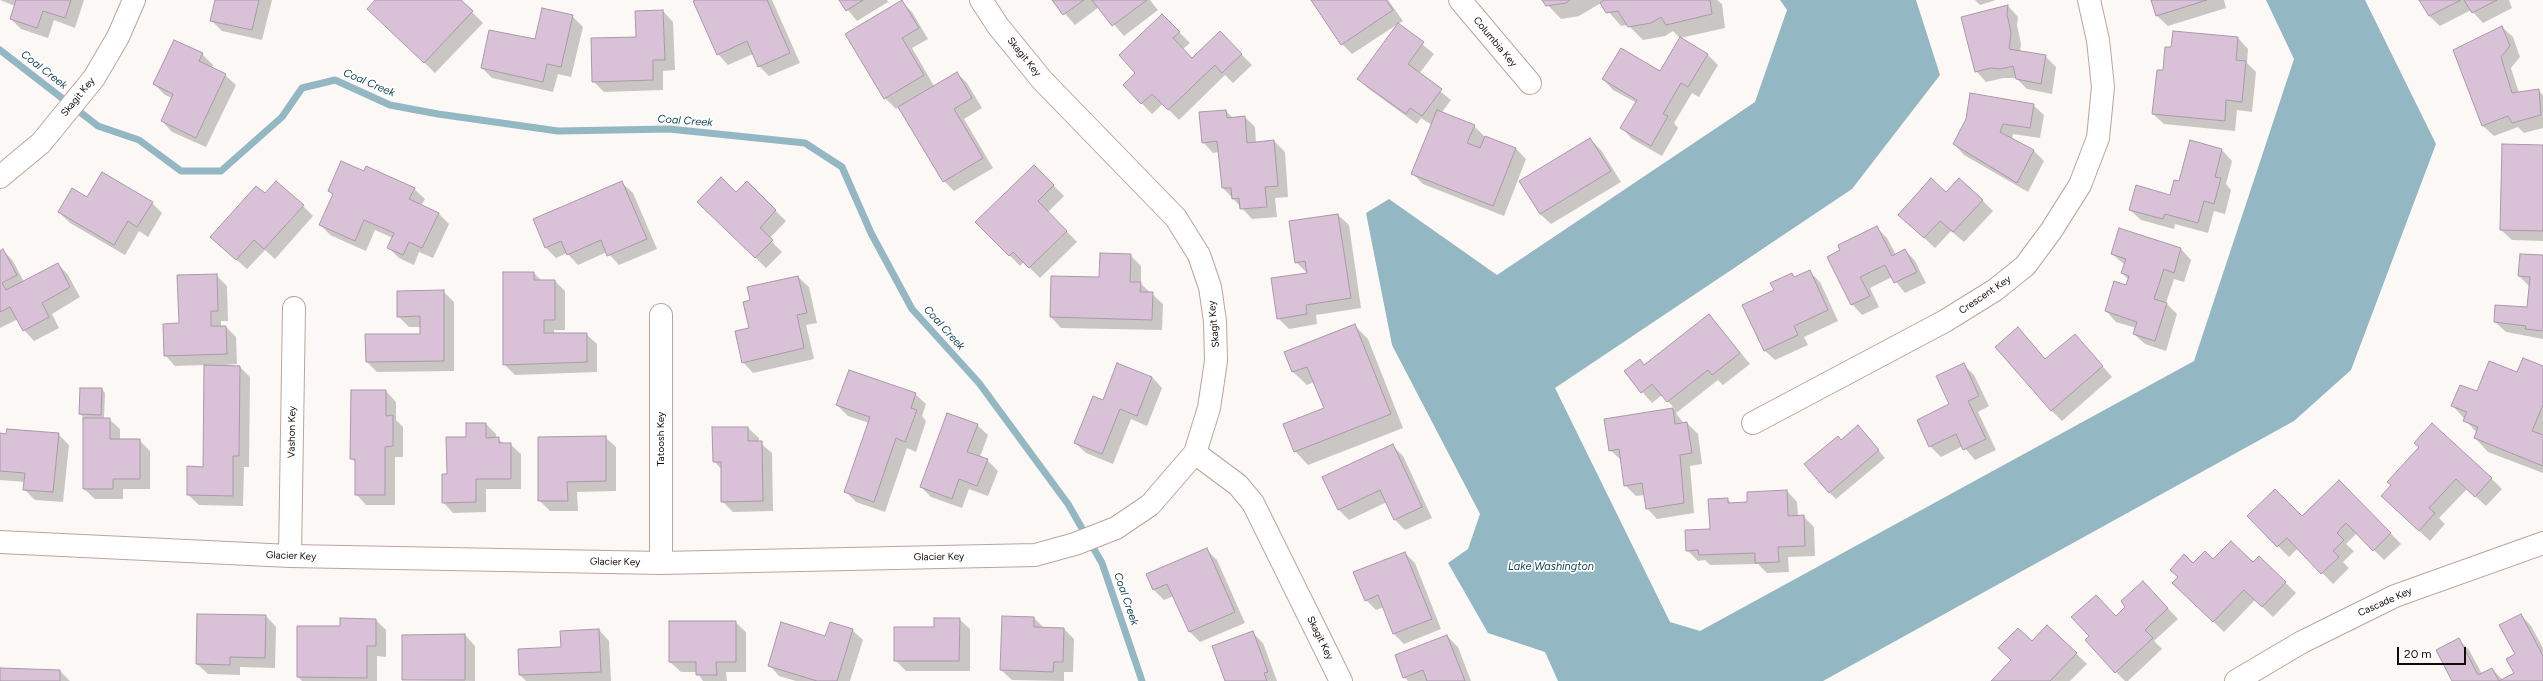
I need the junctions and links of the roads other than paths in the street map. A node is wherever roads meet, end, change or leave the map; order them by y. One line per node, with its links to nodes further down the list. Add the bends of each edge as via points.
1 (134, 0): 6 (street, Skagit Key, via 118,37 94,78 41,143)
2 (981, 0): 10 (street, Skagit Key, via 998,26 1042,80 1176,218 1200,255 1210,287 1215,321 1216,361 1209,408)
3 (1460, 0): 5 (street, Columbia Key)
4 (2090, 0): 9 (street, Crescent Key, via 2098,40 2103,87 2098,138 2080,185 2051,232 2025,266 1995,290 1945,321)
5 (1530, 83)
6 (0, 177)
7 (294, 308): 13 (street, Vashon Key)
8 (661, 315): 14 (street, Tatoosh Key)
9 (1753, 423)
10 (1195, 453): 14 (street, Glacier Key, via 1150,505 1106,532 1035,555); 15 (street, Skagit Key, via 1238,485 1253,503)
11 (0, 542): 13 (street, Glacier Key)
12 (2543, 543): 16 (street, Cascade Key, via 2395,596 2302,642)
13 (290, 556): 14 (street, Glacier Key)
14 (661, 563)
15 (1341, 681)
16 (2236, 681)

